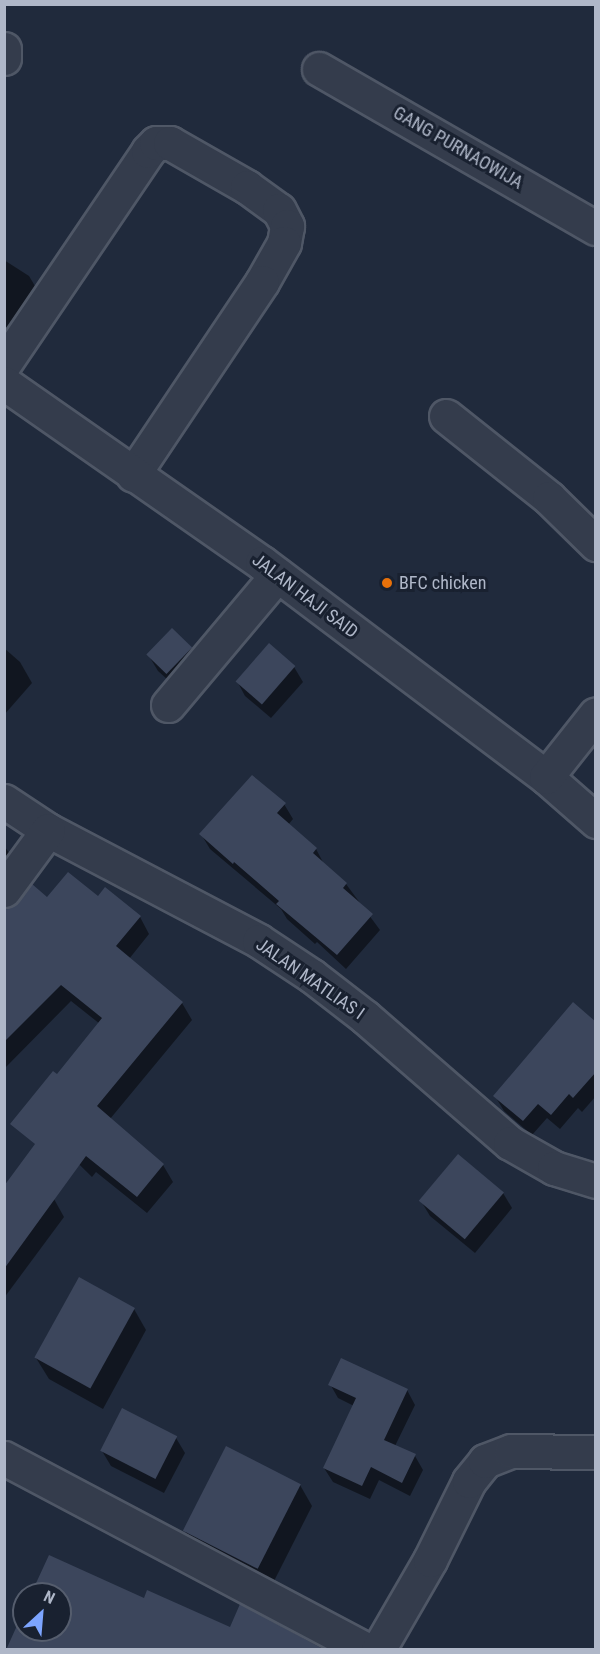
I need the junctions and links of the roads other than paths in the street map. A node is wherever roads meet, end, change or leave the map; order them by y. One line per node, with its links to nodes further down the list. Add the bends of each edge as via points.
1 (4, 49): 2 (street)
2 (4, 58)
3 (319, 69): 4 (street, GANG PURNAOWIJA)
4 (596, 228)
5 (4, 364): 8 (street, via 156,143 170,143 279,210 288,226 284,243)
6 (4, 383): 8 (street, JALAN HAJI SAID)
7 (446, 416): 9 (street, via 549,498)
8 (134, 475): 10 (street, JALAN HAJI SAID)
9 (596, 544)
10 (277, 575): 11 (street); 13 (street, JALAN HAJI SAID)
11 (168, 705)
12 (596, 714): 13 (street)
13 (546, 777): 15 (street, JALAN HAJI SAID)
14 (4, 801): 16 (street, JALAN MATLIAS I)
15 (596, 820)
16 (48, 830): 17 (street); 18 (street, JALAN MATLIAS I, via 259,941 365,1017 510,1143 554,1168)
17 (4, 890)
18 (596, 1181)
19 (596, 1452): 22 (street, via 511,1451 485,1461 469,1481 430,1560)
20 (4, 1458): 21 (street)
21 (366, 1650)
22 (378, 1650)

